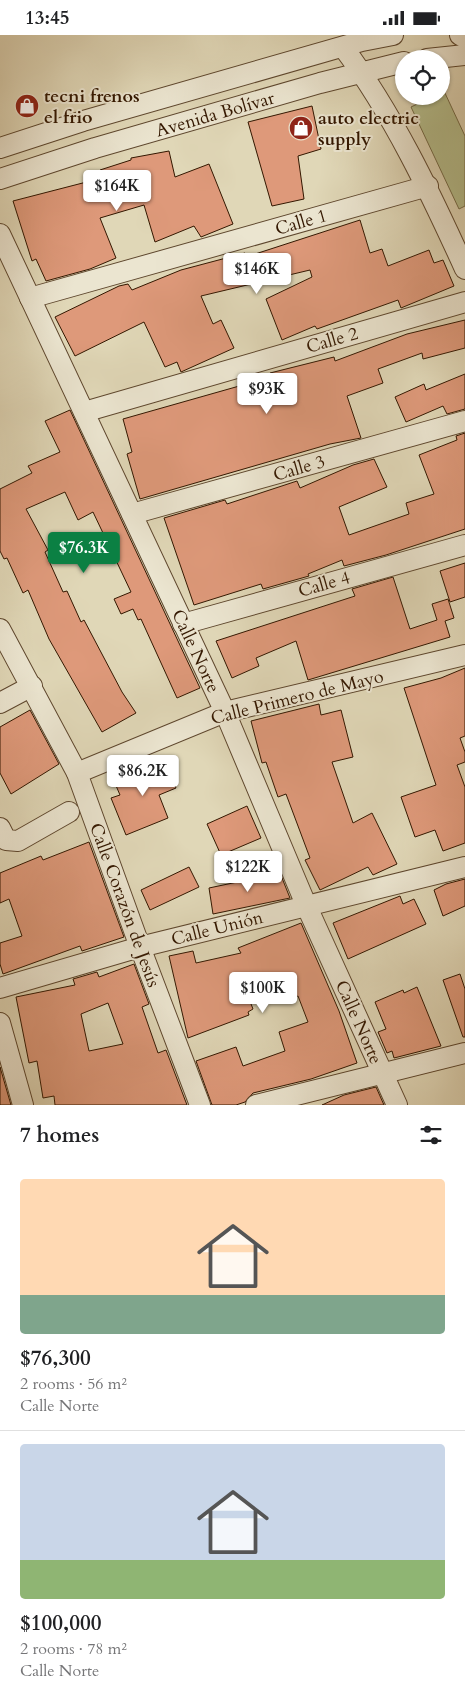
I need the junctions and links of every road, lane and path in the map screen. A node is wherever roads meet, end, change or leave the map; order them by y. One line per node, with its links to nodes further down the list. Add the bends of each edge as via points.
1 (393, 35): 4 (street, Avenida Bolívar)
2 (460, 35): 3 (street)
3 (465, 38)
4 (343, 47): 8 (street); 9 (street, Avenida Bolívar)
5 (465, 55): 6 (street)
6 (450, 57)
7 (395, 64): 8 (street, Avenida Bolívar)
8 (362, 72): 10 (street, Avenida Bolívar, via 95,148); 11 (street)
9 (0, 148)
10 (0, 179)
11 (428, 187): 13 (street); 14 (street, Calle 1)
12 (0, 234): 14 (street, Calle Norte)
13 (465, 269)
14 (30, 298): 16 (street, Calle Norte)
15 (465, 302): 16 (street, Calle 2)
16 (84, 411): 18 (street, Calle Norte)
17 (465, 421): 18 (street, Calle 3)
18 (132, 514): 20 (street, Calle Norte)
19 (465, 545): 20 (street, Calle 4)
20 (184, 624): 25 (street, Calle Norte)
21 (0, 629): 23 (street, Calle Corazón de Jesús)
22 (465, 655): 25 (street, Calle Primero de Mayo)
23 (32, 686): 24 (street); 26 (street, Calle Corazón de Jesús)
24 (0, 703)
25 (225, 712): 26 (street, Calle Primero de Mayo); 30 (street, Calle Norte)
26 (78, 773): 31 (street, Calle Corazón de Jesús)
27 (69, 811): 28 (street, via 18,841 6,840)
28 (0, 828)
29 (465, 867): 30 (street, Calle Unión)
30 (307, 907): 31 (street, Calle Unión); 35 (street, Calle Norte)
31 (140, 947): 32 (street, Calle Unión); 37 (street, Calle Corazón de Jesús)
32 (0, 988)
33 (0, 1023): 36 (street)
34 (465, 1053): 35 (street)
35 (381, 1073): 38 (street); 39 (street, Calle Norte)
36 (23, 1105)
37 (200, 1105)
38 (256, 1105)
39 (397, 1105)

